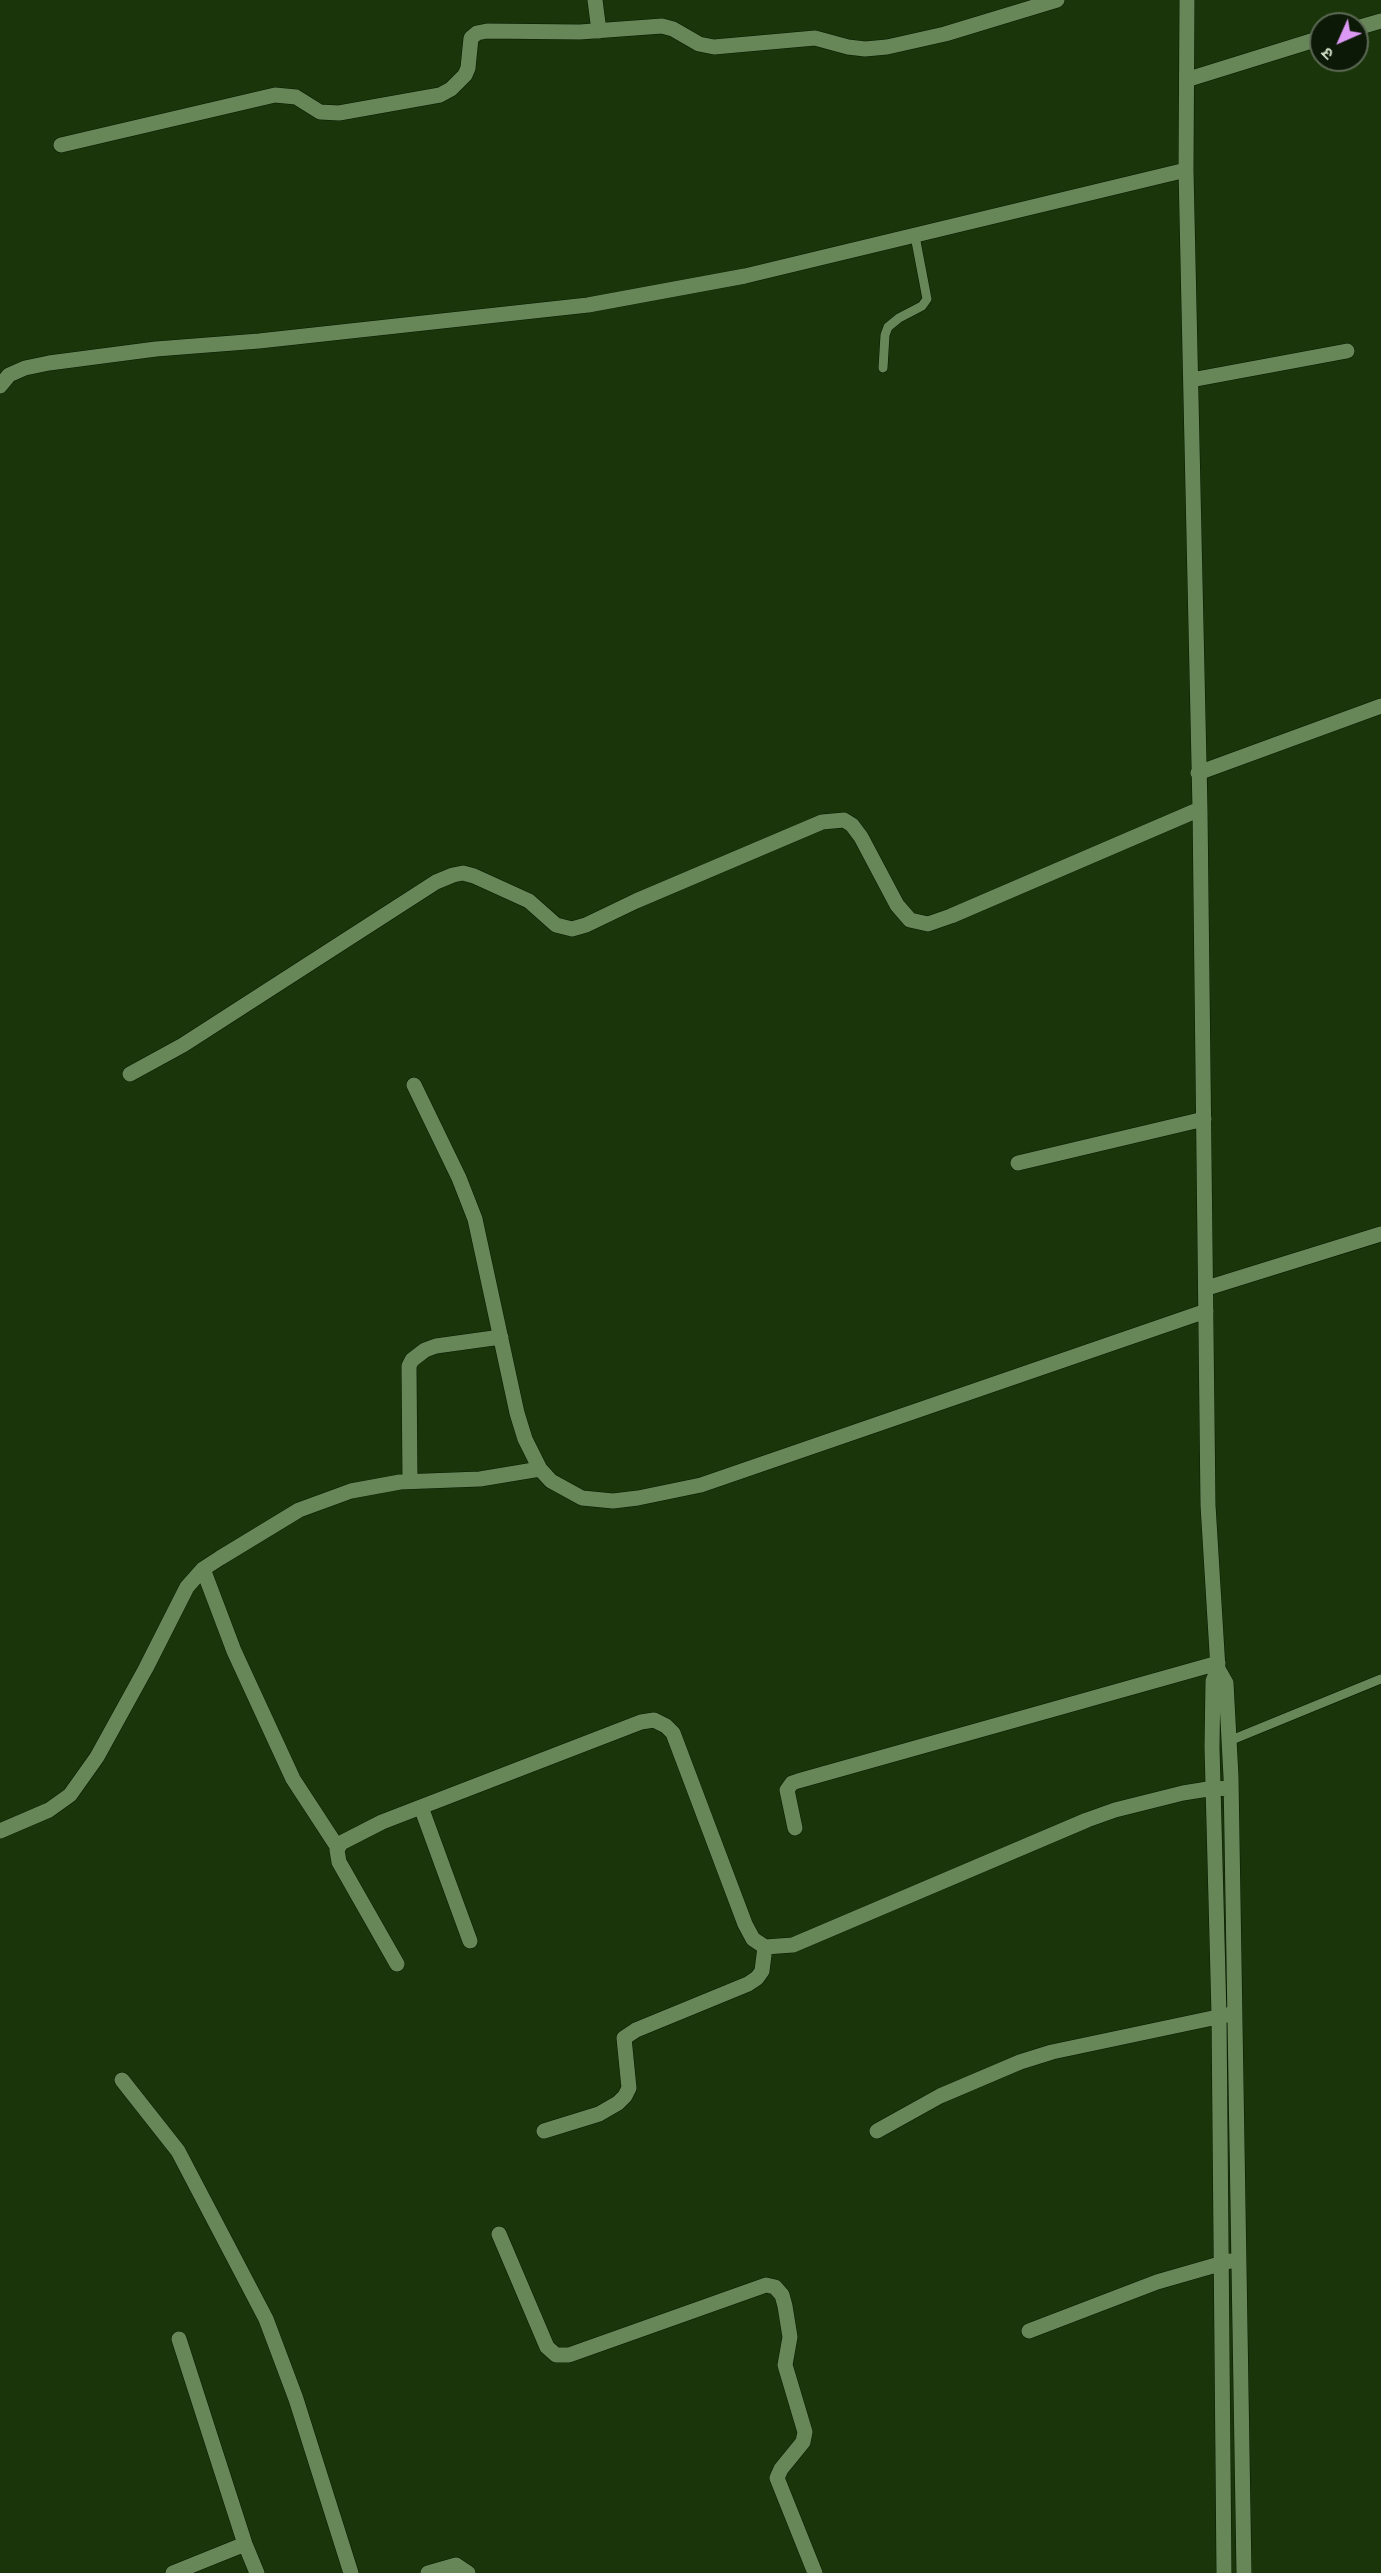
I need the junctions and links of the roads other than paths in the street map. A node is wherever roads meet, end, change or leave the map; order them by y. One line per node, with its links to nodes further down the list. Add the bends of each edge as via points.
1 (595, 0): 4 (street)
2 (1057, 0): 4 (street, via 945,34 865,49 815,38 714,47 662,26)
3 (1187, 0): 6 (street)
4 (599, 31): 7 (street, via 477,33 471,38 465,75 440,95 339,113 320,112 296,97 275,95)
5 (1309, 42): 6 (street)
6 (1189, 79): 8 (street)
7 (61, 145)
8 (1186, 170): 9 (street); 12 (street)
9 (915, 236): 11 (lane, via 927,299 888,327); 13 (street, via 744,276 588,305 49,363 9,375)
10 (1347, 351): 12 (street)
11 (883, 368)
12 (1191, 380): 15 (street)
13 (0, 386)
14 (1381, 706): 15 (street)
15 (1198, 773): 16 (street)
16 (1200, 809): 17 (street, via 928,924 910,920 897,905 861,837 844,820 822,822 572,929 556,925 529,901 474,876 453,875 436,882 183,1045); 19 (street)
17 (130, 1074)
18 (414, 1085): 24 (street, via 475,1219)
19 (1204, 1119): 20 (street); 22 (street)
20 (1018, 1163)
21 (1381, 1234): 22 (street)
22 (1207, 1288): 23 (street)
23 (1206, 1311): 25 (street, via 665,1495 613,1501 582,1498 563,1489); 28 (street, via 1208,1505)
24 (501, 1337): 25 (street, via 517,1413); 26 (street, via 436,1346 412,1360)
25 (540, 1469): 26 (street, via 480,1479)
26 (410, 1481): 27 (street, via 351,1491 299,1510)
27 (203, 1569): 35 (street, via 187,1587 146,1668 70,1795 49,1810); 36 (street, via 234,1651 293,1779)
28 (1218, 1666): 30 (street, via 1226,1683); 31 (street, via 1213,1681); 34 (street, via 792,1783 787,1790)
29 (1381, 1678): 30 (lane)
30 (1229, 1741): 32 (street)
31 (1214, 1788): 32 (street); 38 (street, via 1086,1820 793,1945); 41 (street)
32 (1231, 1789): 40 (street)
33 (421, 1807): 36 (street, via 350,1837); 37 (street); 38 (street, via 641,1722 661,1722 679,1745 745,1924 753,1939)
34 (795, 1828)
35 (0, 1831)
36 (339, 1848): 39 (street, via 339,1862)
37 (470, 1941)
38 (765, 1947): 43 (street, via 758,1978 624,2038 629,2088 618,2103 599,2114)
39 (397, 1964)
40 (1236, 2014): 41 (street); 46 (street)
41 (1219, 2015): 44 (street, via 1020,2062 940,2096); 47 (street)
42 (122, 2080): 55 (street, via 178,2151 266,2319 296,2399)
43 (544, 2131)
44 (877, 2131)
45 (500, 2234): 58 (street, via 547,2346 562,2357 766,2285 775,2287 782,2295 790,2337 785,2365 805,2432 803,2442 777,2478)
46 (1238, 2259): 47 (street); 51 (street)
47 (1220, 2263): 48 (street, via 1157,2282); 50 (street)
48 (1029, 2331)
49 (179, 2339): 52 (street)
50 (1222, 2505): 51 (street); 59 (street)
51 (1244, 2505): 60 (street)
52 (245, 2544): 53 (street); 54 (street)
53 (173, 2573)
54 (257, 2573)
55 (351, 2573)
56 (428, 2573): 57 (street, via 456,2565)
57 (468, 2573)
58 (815, 2573)
59 (1224, 2573)
60 (1244, 2573)

